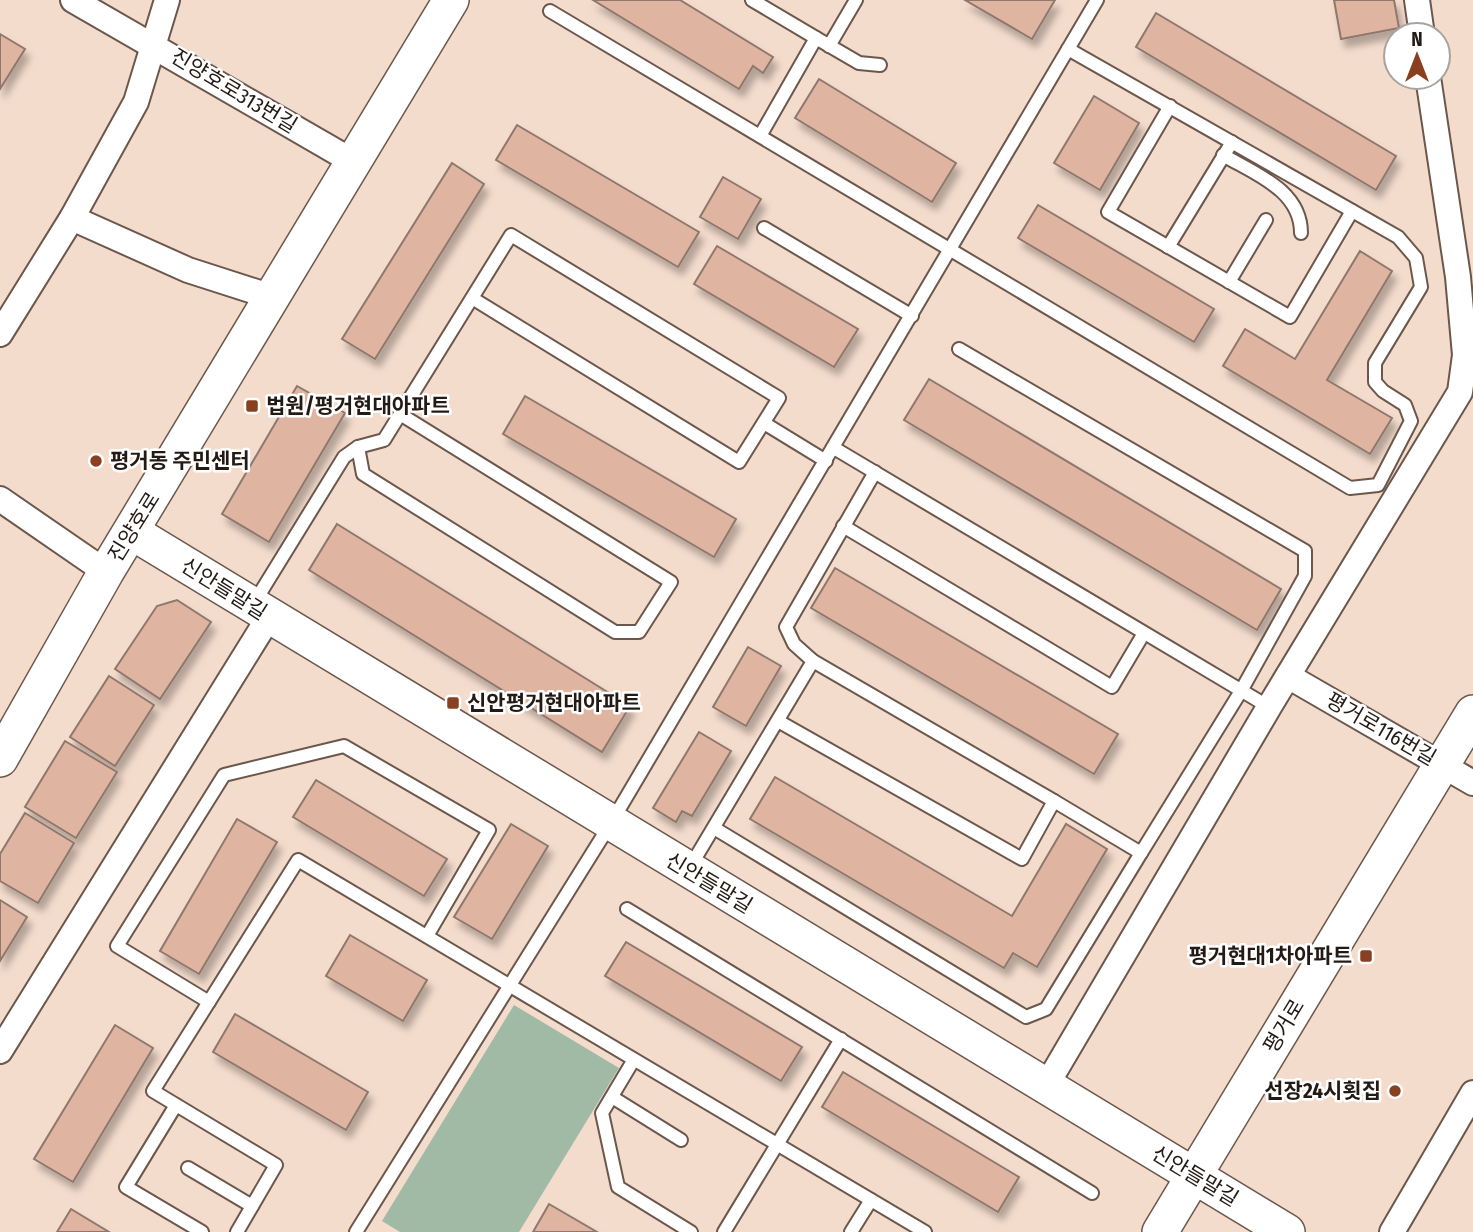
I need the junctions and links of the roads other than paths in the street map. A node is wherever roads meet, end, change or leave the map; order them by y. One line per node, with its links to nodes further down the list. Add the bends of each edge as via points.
1 (73, 0): 13 (street)
2 (167, 0): 13 (street, 진양호로313번길)
3 (452, 0): 22 (street, 진양호로)
4 (752, 0): 10 (lane)
5 (780, 0): 10 (lane)
6 (856, 0): 14 (lane)
7 (1097, 0): 15 (lane)
8 (1417, 0): 11 (street)
9 (550, 11): 19 (lane)
10 (774, 12): 12 (lane)
11 (1420, 21)
12 (816, 38): 14 (lane); 19 (lane)
13 (155, 44): 22 (street, 진양호로313번길); 24 (street, via 136,102)
14 (829, 46): 16 (lane, via 859,63)
15 (1068, 49): 18 (lane); 29 (lane)
16 (880, 65)
17 (1432, 91): 30 (street)
18 (1170, 106): 20 (lane); 28 (lane, via 1108,212)
19 (760, 136): 29 (lane)
20 (1231, 142): 21 (lane); 23 (lane)
21 (1223, 155): 27 (lane, via 1293,201 1301,216); 28 (lane)
22 (352, 162): 32 (street, 진양호로)
23 (1352, 211): 29 (lane, via 1398,237 1416,258 1421,287 1375,363 1375,382 1405,405 1411,421 1378,485 1350,488); 31 (lane, via 1290,317)
24 (72, 218): 32 (street, via 188,270); 35 (street)
25 (1265, 220): 31 (lane)
26 (764, 228): 34 (lane)
27 (1301, 233)
28 (1168, 247): 31 (lane)
29 (950, 250): 34 (lane)
30 (1465, 276): 50 (street, via 1460,392)
31 (1229, 282)
32 (272, 297): 45 (street, 진양호로)
33 (472, 299): 37 (lane); 38 (lane, via 739,462); 38 (lane, via 511,235 779,398)
34 (912, 316): 40 (lane)
35 (0, 334)
36 (959, 349): 51 (lane, via 1305,551 1305,576)
37 (400, 414): 39 (lane, via 384,440); 39 (lane, via 671,582 639,632 615,632 363,474)
38 (764, 423): 41 (lane)
39 (358, 447): 47 (lane, via 344,457)
40 (834, 448): 41 (lane); 42 (lane)
41 (827, 461): 59 (lane)
42 (874, 472): 44 (lane); 48 (lane)
43 (0, 499): 46 (street)
44 (843, 526): 48 (lane, via 1112,687); 49 (lane, via 786,627 793,644)
45 (132, 532): 46 (street, 진양호로); 47 (street, 신안들말길)
46 (106, 572): 55 (street, 진양호로)
47 (261, 612): 59 (street, 신안들말길); 68 (street)
48 (1144, 633): 51 (lane)
49 (813, 661): 54 (lane); 58 (lane)
50 (1288, 676): 52 (street); 56 (street, 평거로116번길)
51 (1241, 691): 52 (lane); 61 (lane)
52 (1269, 707): 70 (street)
53 (1473, 713): 56 (street, 평거로)
54 (778, 720): 58 (lane, via 1022,859); 60 (lane)
55 (0, 760)
56 (1442, 764): 57 (street, 평거로116번길); 78 (street, 평거로)
57 (1473, 783)
58 (1054, 801): 61 (lane)
59 (611, 823): 62 (street, 신안들말길); 65 (lane)
60 (714, 828): 61 (lane, via 1026,1017 1046,1009); 62 (lane)
61 (1142, 853)
62 (688, 870): 70 (street, 신안들말길)
63 (627, 909): 67 (lane)
64 (427, 936): 65 (lane); 66 (lane, via 298,860); 66 (lane, via 489,830 344,747 224,775 117,946)
65 (510, 985): 69 (lane); 84 (lane)
66 (209, 1002): 73 (lane, via 153,1091)
67 (841, 1039): 76 (lane); 79 (lane)
68 (0, 1051)
69 (633, 1060): 72 (lane); 76 (lane)
70 (1046, 1086): 78 (street, 신안들말길)
71 (1473, 1093): 74 (street)
72 (612, 1097): 75 (lane); 85 (lane, via 602,1112 618,1187)
73 (176, 1105): 81 (lane, via 276,1166); 82 (lane, via 126,1186)
74 (1465, 1124): 91 (street)
75 (681, 1140)
76 (777, 1144): 80 (lane); 86 (lane)
77 (188, 1168): 81 (lane)
78 (1194, 1175): 89 (street, 평거로); 90 (street, 신안들말길)
79 (1092, 1193)
80 (871, 1200): 87 (lane); 88 (lane)
81 (253, 1206): 83 (lane)
82 (202, 1232)
83 (237, 1232)
84 (356, 1232)
85 (691, 1232)
86 (724, 1232)
87 (851, 1232)
88 (925, 1232)
89 (1160, 1232)
90 (1287, 1232)
91 (1392, 1232)

